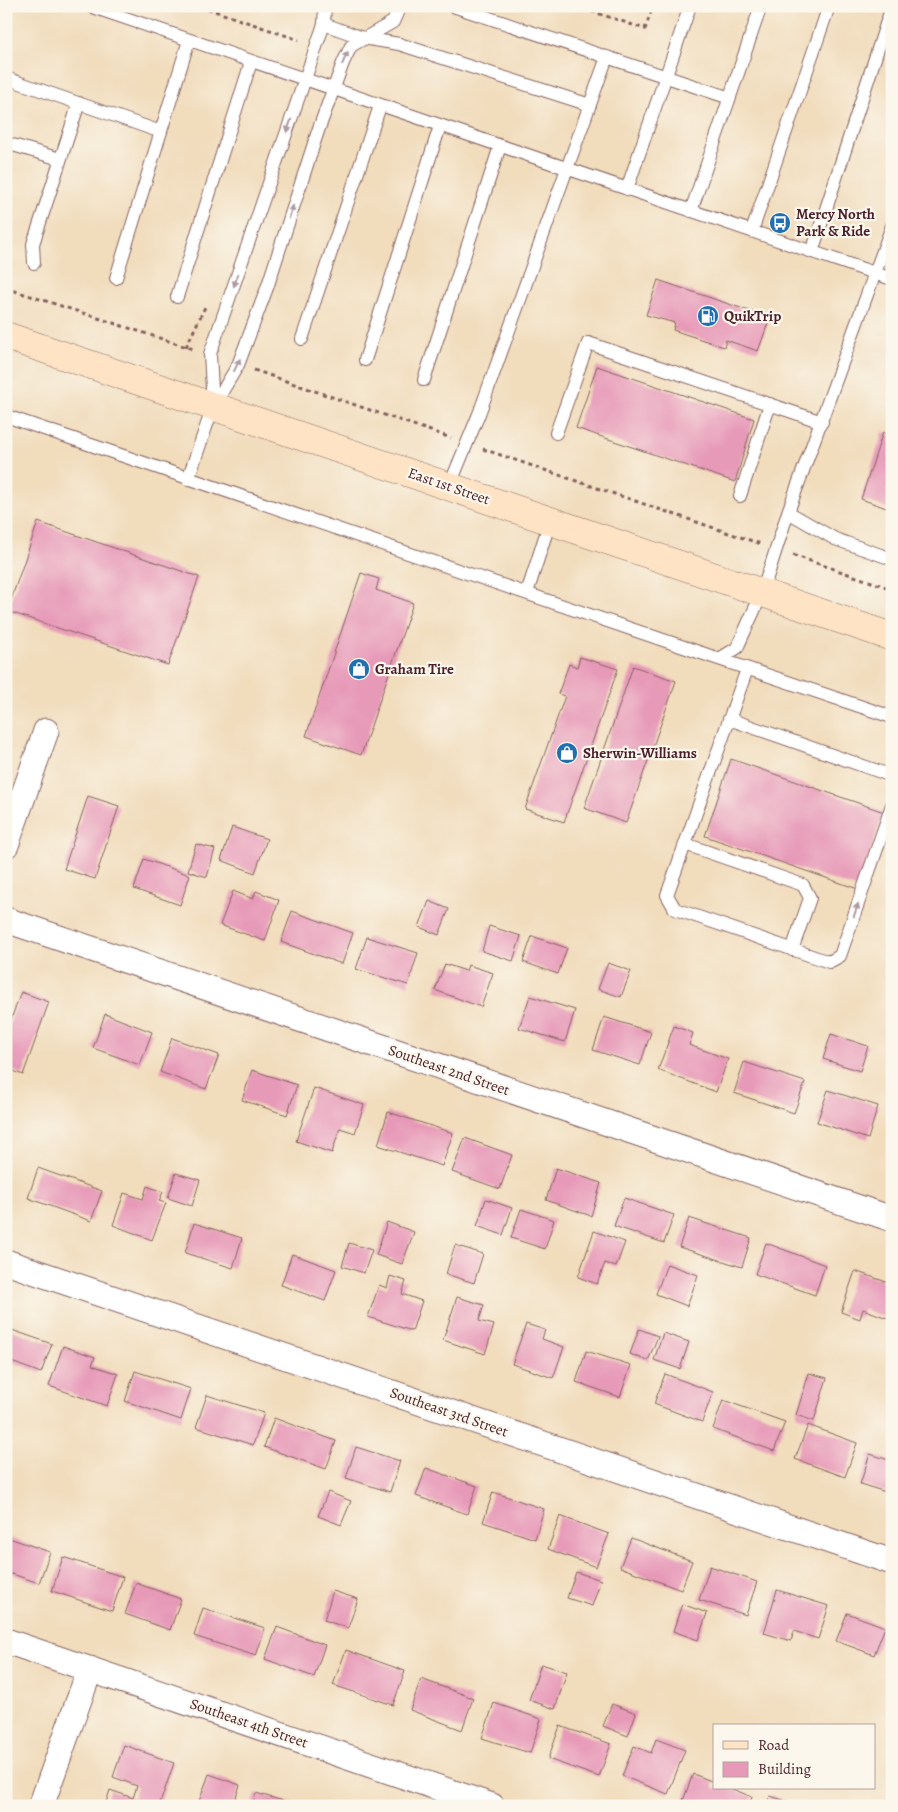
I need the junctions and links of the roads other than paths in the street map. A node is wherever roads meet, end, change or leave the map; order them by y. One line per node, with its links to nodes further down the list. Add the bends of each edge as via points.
1 (90, 6): 11 (lane)
2 (325, 6): 9 (lane)
3 (400, 6): 10 (lane, via 393,22)
4 (453, 6): 12 (lane)
5 (690, 6): 14 (lane)
6 (761, 6): 18 (lane)
7 (828, 6): 31 (lane)
8 (888, 8): 32 (lane)
9 (324, 24): 10 (lane); 16 (lane)
10 (363, 38): 17 (lane, one-way to 10, via 351,46); 20 (lane, via 399,44)
11 (189, 40): 13 (lane); 23 (lane)
12 (607, 57): 14 (lane); 20 (lane)
13 (251, 62): 16 (lane); 37 (lane)
14 (667, 77): 18 (lane); 28 (lane)
15 (6, 78): 19 (lane)
16 (305, 80): 17 (lane); 43 (lane, one-way to 43, via 210,354)
17 (333, 90): 21 (lane); 43 (lane, one-way to 17, via 238,365)
18 (730, 98): 29 (lane)
19 (79, 103): 23 (lane); 26 (lane)
20 (590, 105): 27 (lane)
21 (380, 106): 22 (lane); 39 (lane)
22 (440, 126): 25 (lane); 40 (lane)
23 (161, 132): 35 (lane)
24 (6, 143): 26 (lane)
25 (500, 146): 27 (lane); 41 (lane)
26 (60, 159): 33 (lane, via 32,244)
27 (566, 168): 28 (lane); 48 (lane, via 479,414)
28 (627, 189): 29 (lane)
29 (691, 211): 31 (lane)
30 (892, 226): 34 (lane)
31 (752, 231): 32 (lane)
32 (812, 252): 34 (lane)
33 (34, 263)
34 (876, 273): 36 (lane); 45 (lane)
35 (116, 278)
36 (892, 279)
37 (177, 297)
38 (6, 336): 43 (main road, East 1st Street)
39 (302, 339)
40 (365, 360)
41 (424, 380)
42 (770, 404): 45 (lane); 46 (lane, via 588,343); 49 (lane)
43 (212, 407): 47 (lane); 48 (main road, East 1st Street)
44 (6, 416): 47 (lane)
45 (822, 422): 50 (lane)
46 (556, 432)
47 (188, 479): 53 (lane)
48 (449, 486): 51 (main road, East 1st Street)
49 (740, 496)
50 (788, 512): 52 (lane, via 835,539); 54 (lane)
51 (550, 521): 53 (lane); 54 (main road, East 1st Street)
52 (892, 559)
53 (526, 592): 56 (lane)
54 (762, 593): 55 (main road, East 1st Street); 56 (lane, via 737,648)
55 (892, 637)
56 (719, 659): 57 (lane)
57 (747, 668): 58 (lane); 59 (lane)
58 (892, 717)
59 (729, 719): 61 (lane); 63 (lane)
60 (46, 731): 64 (street)
61 (892, 776)
62 (892, 805): 66 (lane, one-way to 62, via 829,962 840,956)
63 (686, 844): 66 (lane, via 803,885 810,898); 66 (lane, via 667,894 675,909)
64 (6, 845)
65 (6, 920): 67 (street, Southeast 2nd Street)
66 (792, 950)
67 (892, 1219)
68 (6, 1262): 69 (street, Southeast 3rd Street)
69 (892, 1562)
70 (6, 1641): 71 (street, Southeast 4th Street)
71 (90, 1669): 72 (street); 73 (street, Southeast 4th Street)
72 (41, 1806)
73 (492, 1806)

